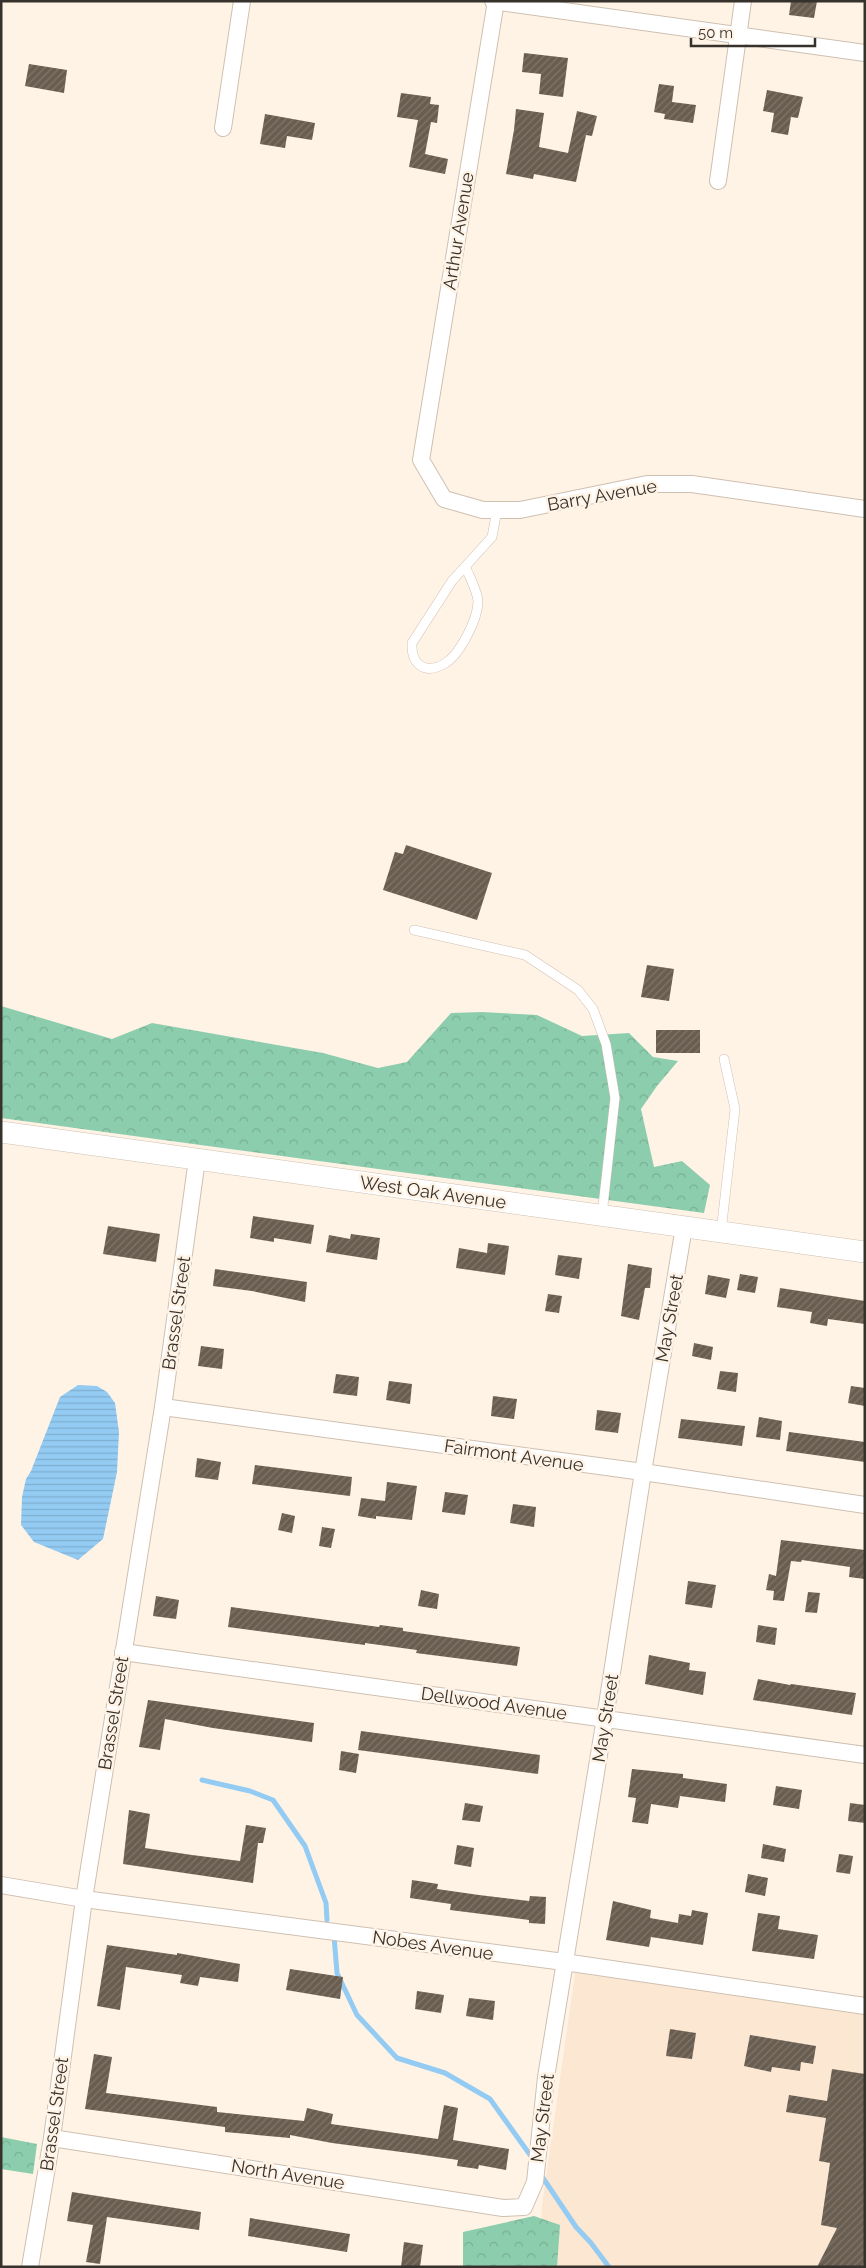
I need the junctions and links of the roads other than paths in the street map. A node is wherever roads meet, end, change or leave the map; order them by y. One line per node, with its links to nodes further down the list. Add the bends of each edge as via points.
1 (242, 1): 6 (street)
2 (495, 1): 4 (street); 8 (street, Arthur Avenue)
3 (743, 1): 4 (street)
4 (738, 35): 5 (street); 7 (street)
5 (865, 53)
6 (223, 128)
7 (718, 181)
8 (421, 460): 10 (street, Barry Avenue, via 444,499 483,510)
9 (865, 509): 10 (street, Barry Avenue, via 692,484 647,484 520,510)
10 (497, 510): 11 (lane, via 492,537)
11 (466, 568): 11 (lane, via 452,581 412,643 415,661 422,667 432,669 445,664 461,646 472,626 478,598)
12 (414, 930): 16 (lane, via 525,955 578,990 592,1010 606,1044 615,1098)
13 (724, 1059): 18 (lane, via 735,1109)
14 (1, 1132): 15 (street, West Oak Avenue)
15 (197, 1159): 16 (street, West Oak Avenue); 20 (street, Brassel Street)
16 (602, 1216): 17 (street, West Oak Avenue)
17 (684, 1227): 18 (street, West Oak Avenue); 21 (street, May Street)
18 (721, 1232): 19 (street, West Oak Avenue)
19 (865, 1252)
20 (162, 1407): 21 (street, Fairmont Avenue); 23 (street, Brassel Street)
21 (643, 1472): 22 (street, Fairmont Avenue); 24 (street, May Street)
22 (865, 1505)
23 (123, 1652): 24 (street, Dellwood Avenue); 27 (street, Brassel Street)
24 (605, 1718): 25 (street, Dellwood Avenue); 28 (street, May Street)
25 (865, 1755)
26 (1, 1886): 27 (street, Nobes Avenue)
27 (84, 1899): 28 (street, Nobes Avenue); 30 (street, Brassel Street)
28 (564, 1962): 29 (street, Nobes Avenue); 31 (street, May Street, via 546,2077 535,2182)
29 (865, 2006)
30 (52, 2138): 31 (street, North Avenue, via 503,2208); 32 (street, Brassel Street)
31 (524, 2207)
32 (30, 2267)

